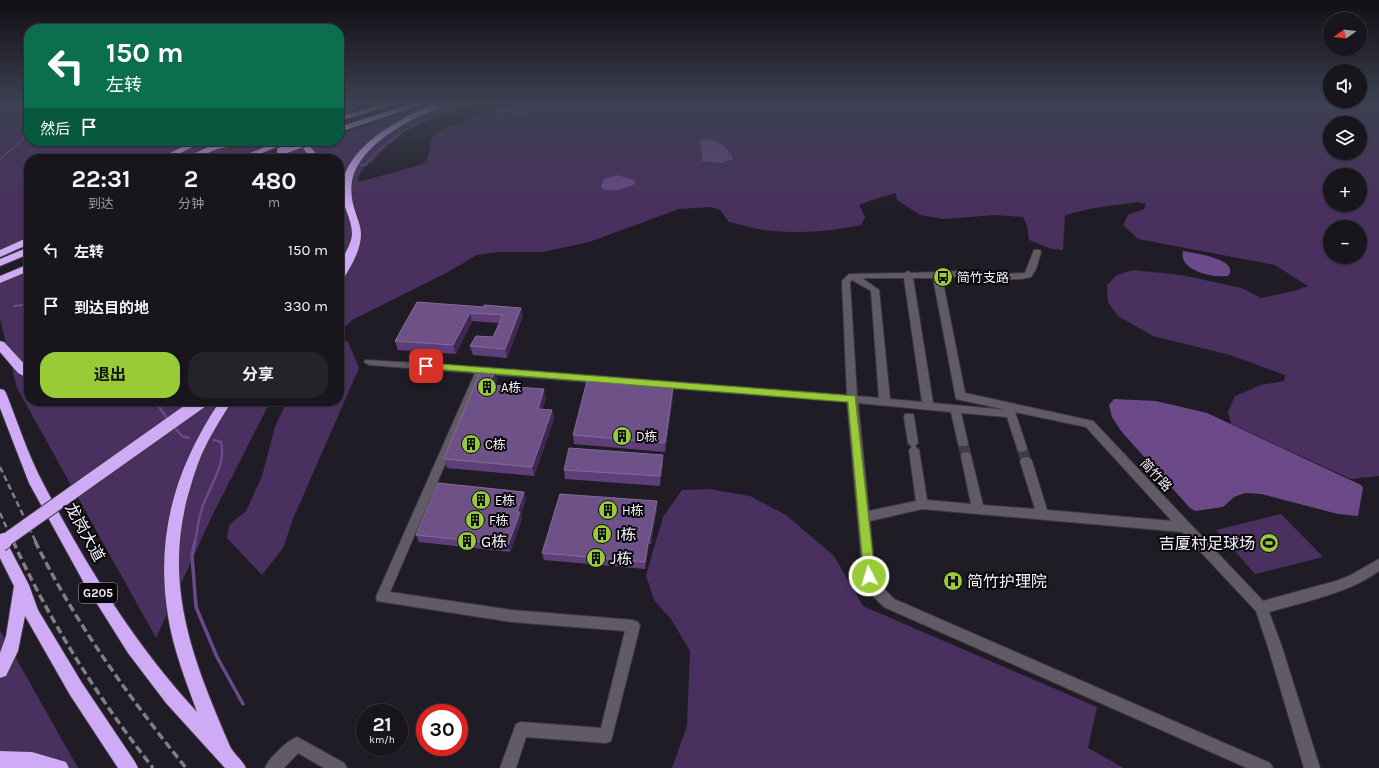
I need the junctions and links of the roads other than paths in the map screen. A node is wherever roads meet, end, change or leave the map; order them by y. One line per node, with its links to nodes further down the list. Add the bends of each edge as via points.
1 (378, 138): 13 (highway, via 351,170 346,187)
2 (189, 146): 7 (highway)
3 (220, 146): 8 (highway)
4 (272, 146): 9 (highway)
5 (296, 146): 10 (highway, bridge)
6 (306, 146): 11 (highway)
7 (173, 154)
8 (199, 154)
9 (252, 154)
10 (275, 154)
11 (313, 154)
12 (344, 200): 13 (highway)
13 (349, 208): 21 (highway, via 356,230 354,244)
14 (1036, 252): 24 (street, via 1028,275)
15 (0, 254): 16 (highway)
16 (24, 256)
17 (24, 256): 20 (highway)
18 (24, 257): 22 (highway)
19 (24, 257): 26 (highway)
20 (0, 263)
21 (344, 266)
22 (0, 271)
23 (908, 274): 24 (street); 25 (street); 37 (street)
24 (937, 275): 48 (street, 简竹路, via 960,396 1089,424)
25 (852, 276): 32 (street, via 846,281); 33 (street, via 875,290)
26 (0, 280)
27 (0, 345): 30 (highway)
28 (369, 362): 29 (street)
29 (482, 370): 32 (street); 62 (street, via 382,597 512,616 633,626 606,736 521,728)
30 (24, 371)
31 (0, 393): 55 (highway, 龙岗大道 / G205, via 36,483 89,578 134,648 172,697)
32 (852, 399): 33 (street); 47 (street)
33 (885, 403): 39 (street)
34 (185, 406): 49 (highway)
35 (195, 406): 50 (highway, bridge)
36 (223, 406): 55 (highway, via 197,448 178,503 170,565 172,600 188,668)
37 (928, 406): 38 (street); 39 (street)
38 (955, 408): 40 (street); 41 (street, via 1011,414)
39 (908, 411): 44 (street)
40 (963, 443)
41 (1022, 448)
42 (966, 456): 45 (street)
43 (1026, 461): 46 (street)
44 (922, 504): 45 (street); 47 (street)
45 (978, 509): 46 (street)
46 (1043, 515): 48 (street)
47 (864, 517): 63 (street, via 869,576 876,590 889,603)
48 (1185, 527): 53 (street, 简竹路)
49 (0, 535)
50 (0, 543): 52 (highway)
51 (1379, 564): 53 (street, via 1348,583)
52 (21, 585): 54 (highway, via 14,636 10,651); 58 (highway, via 31,613 76,689)
53 (1261, 608): 64 (street, 简竹路)
54 (0, 670)
55 (225, 755): 59 (highway, 龙岗大道 / G205)
56 (0, 760): 57 (highway, via 32,761)
57 (60, 768)
58 (129, 768)
59 (237, 768)
60 (273, 768): 61 (street, via 296,744)
61 (339, 768)
62 (508, 768)
63 (1265, 768)
64 (1312, 768)

